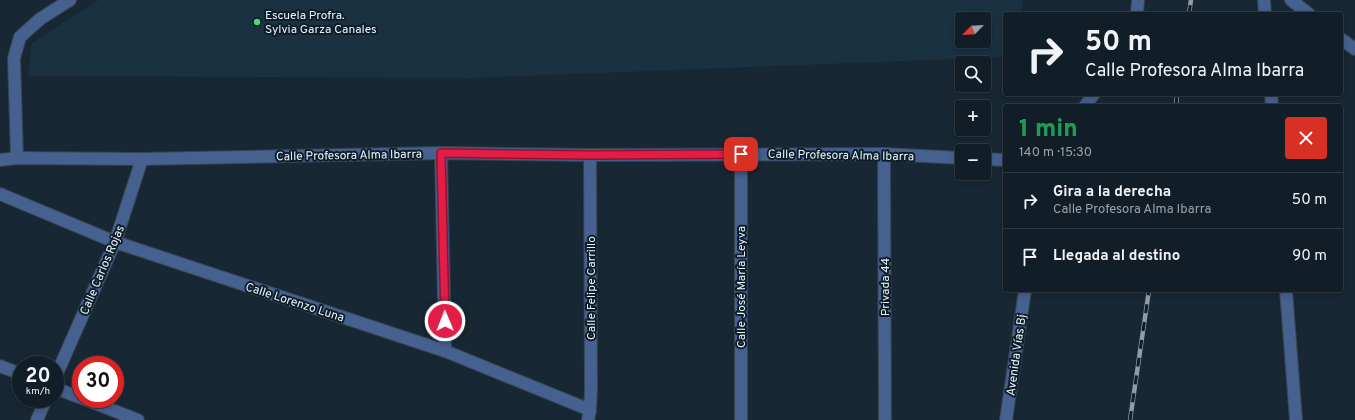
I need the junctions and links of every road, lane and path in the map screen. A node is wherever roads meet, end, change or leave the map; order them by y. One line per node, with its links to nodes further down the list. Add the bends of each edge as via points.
1 (70, 0): 14 (street, via 40,19 20,37 14,58)
2 (1138, 0): 5 (street)
3 (1264, 0): 6 (street)
4 (1291, 0): 7 (street)
5 (1137, 12)
6 (1265, 12)
7 (1306, 12)
8 (1343, 40): 9 (street)
9 (1355, 49)
10 (441, 153): 13 (street, Calle Profesora Alma Ibarra); 16 (street, Calle Profesora Alma Ibarra); 24 (street)
11 (741, 154): 12 (street, Calle Profesora Alma Ibarra); 13 (street, Calle Profesora Alma Ibarra); 33 (street, Calle José María Leyva)
12 (884, 154): 15 (street, Calle Profesora Alma Ibarra); 34 (street, Privada 44)
13 (590, 155): 30 (street, Calle Felipe Carrillo)
14 (17, 158): 16 (street, Calle Profesora Alma Ibarra); 18 (street, Calle Profesora Alma Ibarra)
15 (955, 158)
16 (142, 159): 21 (street, Calle Carlos Rojas)
17 (991, 159): 19 (street)
18 (0, 160)
19 (1003, 160)
20 (0, 194): 21 (street, Calle Lorenzo Luna)
21 (115, 242): 24 (street, Calle Lorenzo Luna); 25 (street, Calle Carlos Rojas)
22 (1025, 292): 35 (street, Avenida Vías Bj)
23 (1286, 292): 36 (street)
24 (445, 351): 30 (street, Calle Lorenzo Luna)
25 (64, 358)
26 (0, 366): 27 (street)
27 (12, 371)
28 (42, 408): 31 (street)
29 (107, 408): 32 (street)
30 (589, 415)
31 (37, 420)
32 (138, 420)
33 (741, 420)
34 (885, 420)
35 (1006, 420)
36 (1296, 420)

